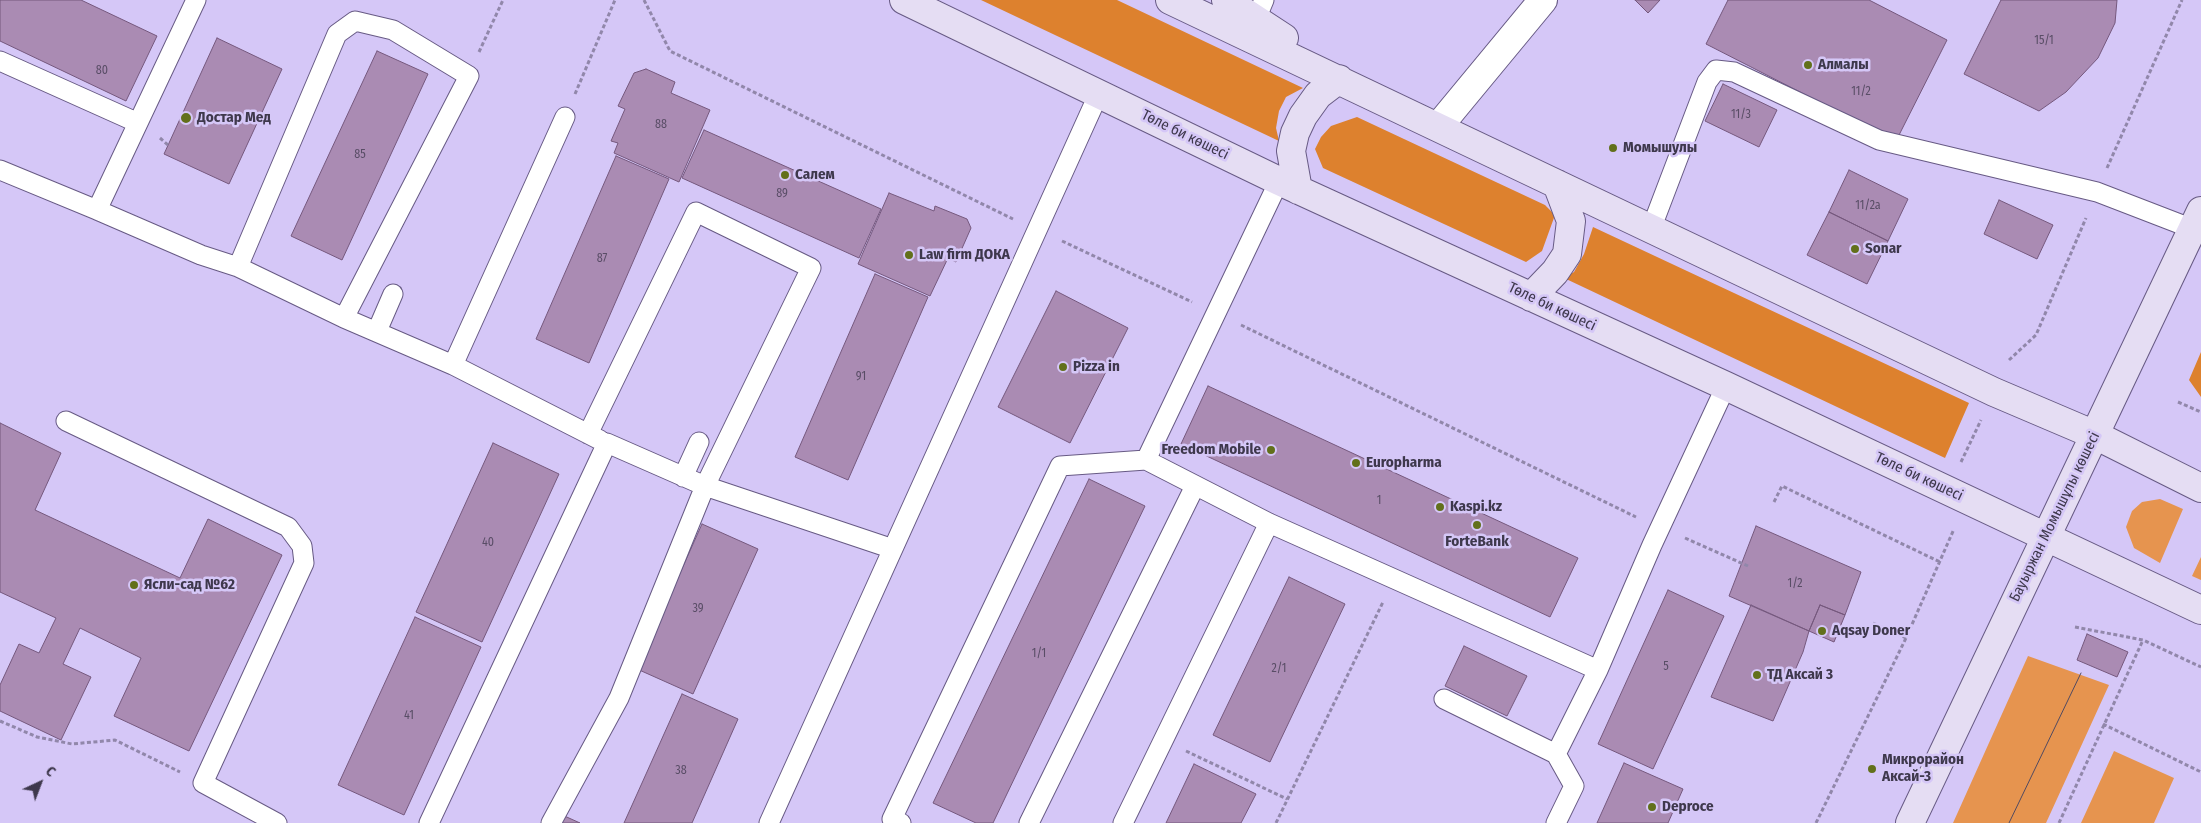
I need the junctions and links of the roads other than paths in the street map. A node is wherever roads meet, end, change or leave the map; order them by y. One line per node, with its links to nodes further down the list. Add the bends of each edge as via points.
1 (196, 0): 12 (lane)
2 (904, 0): 9 (main road, Төле би көшесі)
3 (1170, 0): 8 (main road)
4 (1226, 0): 6 (main road)
5 (1543, 0): 13 (street)
6 (1260, 10): 10 (main road)
7 (0, 61): 12 (lane)
8 (1339, 79): 10 (main road); 16 (main road, via 1318,95 1295,133)
9 (1099, 93): 16 (main road, Төле би көшесі); 39 (lane)
10 (1369, 93): 13 (main road)
11 (565, 117): 25 (lane)
12 (136, 122): 17 (lane)
13 (1438, 127): 15 (main road)
14 (0, 170): 17 (lane)
15 (1557, 184): 19 (main road); 22 (main road, via 1571,221 1567,254)
16 (1289, 186): 22 (main road, Төле би көшесі); 32 (lane, via 1216,313)
17 (96, 210): 20 (lane, via 201,255)
18 (2197, 220): 19 (lane, via 2097,192 1879,140 1734,72 1716,70 1706,82); 29 (main road, Бауыржан Момышұлы көшесі)
19 (1651, 229): 29 (main road, via 1994,392)
20 (238, 267): 23 (lane); 23 (lane, via 338,34 355,21 392,30 469,76)
21 (393, 294): 24 (lane)
22 (1531, 297): 26 (main road, Төле би көшесі)
23 (344, 318): 24 (lane)
24 (377, 331): 25 (lane)
25 (453, 365): 28 (lane)
26 (1726, 386): 38 (main road, Төле би көшесі); 41 (lane)
27 (66, 420): 44 (lane, via 288,527 302,546 304,563 203,783)
28 (588, 434): 31 (lane); 34 (lane, via 696,212 811,268)
29 (2095, 434): 36 (main road); 38 (main road, Бауыржан Момышұлы көшесі)
30 (699, 442): 33 (lane)
31 (607, 444): 33 (lane); 45 (lane)
32 (1146, 460): 35 (lane); 48 (lane, via 1060,466 892,819)
33 (683, 477): 34 (lane)
34 (705, 486): 39 (lane); 46 (lane, via 619,698)
35 (1195, 486): 37 (lane); 49 (lane)
36 (2201, 488)
37 (1269, 523): 41 (lane); 50 (lane)
38 (2046, 536): 40 (main road, Төле би көшесі); 52 (main road, Бауыржан Момышұлы көшесі)
39 (893, 549): 47 (lane)
40 (2201, 610)
41 (1598, 670): 43 (lane)
42 (1444, 699): 43 (lane)
43 (1556, 754): 51 (lane, via 1574,786)
44 (277, 823)
45 (429, 823)
46 (551, 823)
47 (769, 823)
48 (901, 823)
49 (1029, 823)
50 (1123, 823)
51 (1556, 823)
52 (1910, 823)

